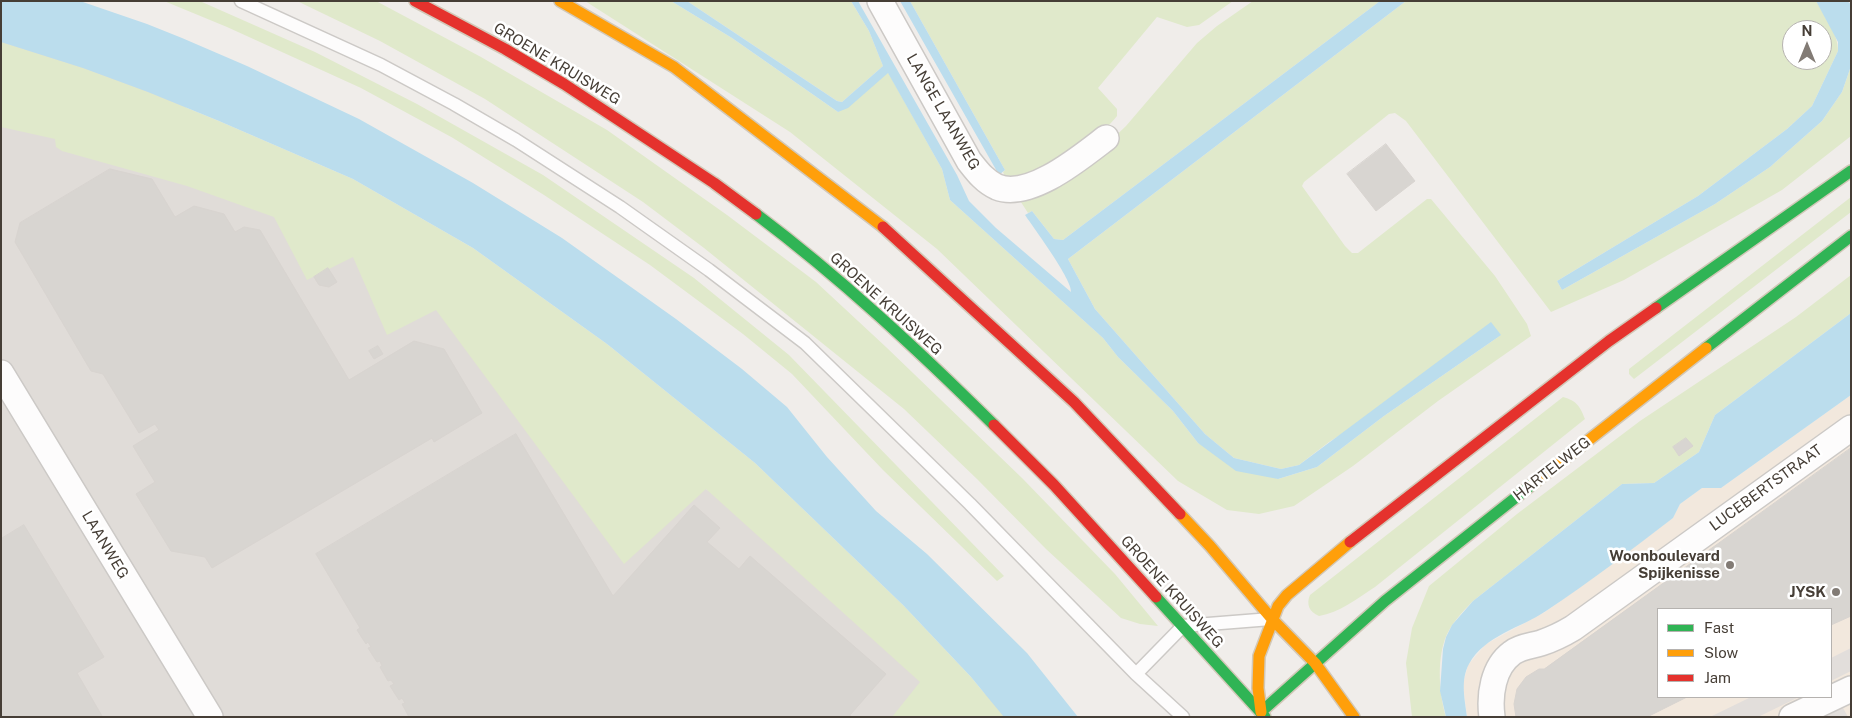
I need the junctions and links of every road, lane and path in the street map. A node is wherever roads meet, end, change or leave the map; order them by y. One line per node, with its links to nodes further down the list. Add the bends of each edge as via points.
1 (241, 1): 13 (lane, via 381,65 454,104 620,207 709,270 805,343 970,504)
2 (415, 1): 11 (main road, GROENE KRUISWEG, via 564,84 714,183 802,249 937,369 1054,485)
3 (560, 1): 10 (main road, via 674,68 887,230 1074,402 1210,546)
4 (880, 1): 5 (street, LANGE LAANWEG, via 969,161 982,177 998,187 1015,189 1040,183)
5 (1106, 138)
6 (1851, 171): 10 (main road, via 1608,341 1327,560 1287,595)
7 (1851, 236): 12 (main road, HARTELWEG, via 1401,589)
8 (1, 373): 16 (street, LAANWEG)
9 (1851, 428): 19 (street, LUCEBERTSTRAAT, via 1573,628 1513,652 1496,674 1491,690)
10 (1272, 619): 11 (lane); 12 (main road); 15 (main road, via 1259,656)
11 (1183, 626): 13 (lane); 15 (main road, GROENE KRUISWEG)
12 (1316, 664): 15 (main road, HARTELWEG); 18 (main road)
13 (1136, 674): 17 (lane)
14 (1851, 689): 20 (street)
15 (1261, 715)
16 (210, 717)
17 (1183, 717)
18 (1354, 717)
19 (1492, 717)
20 (1792, 717)

